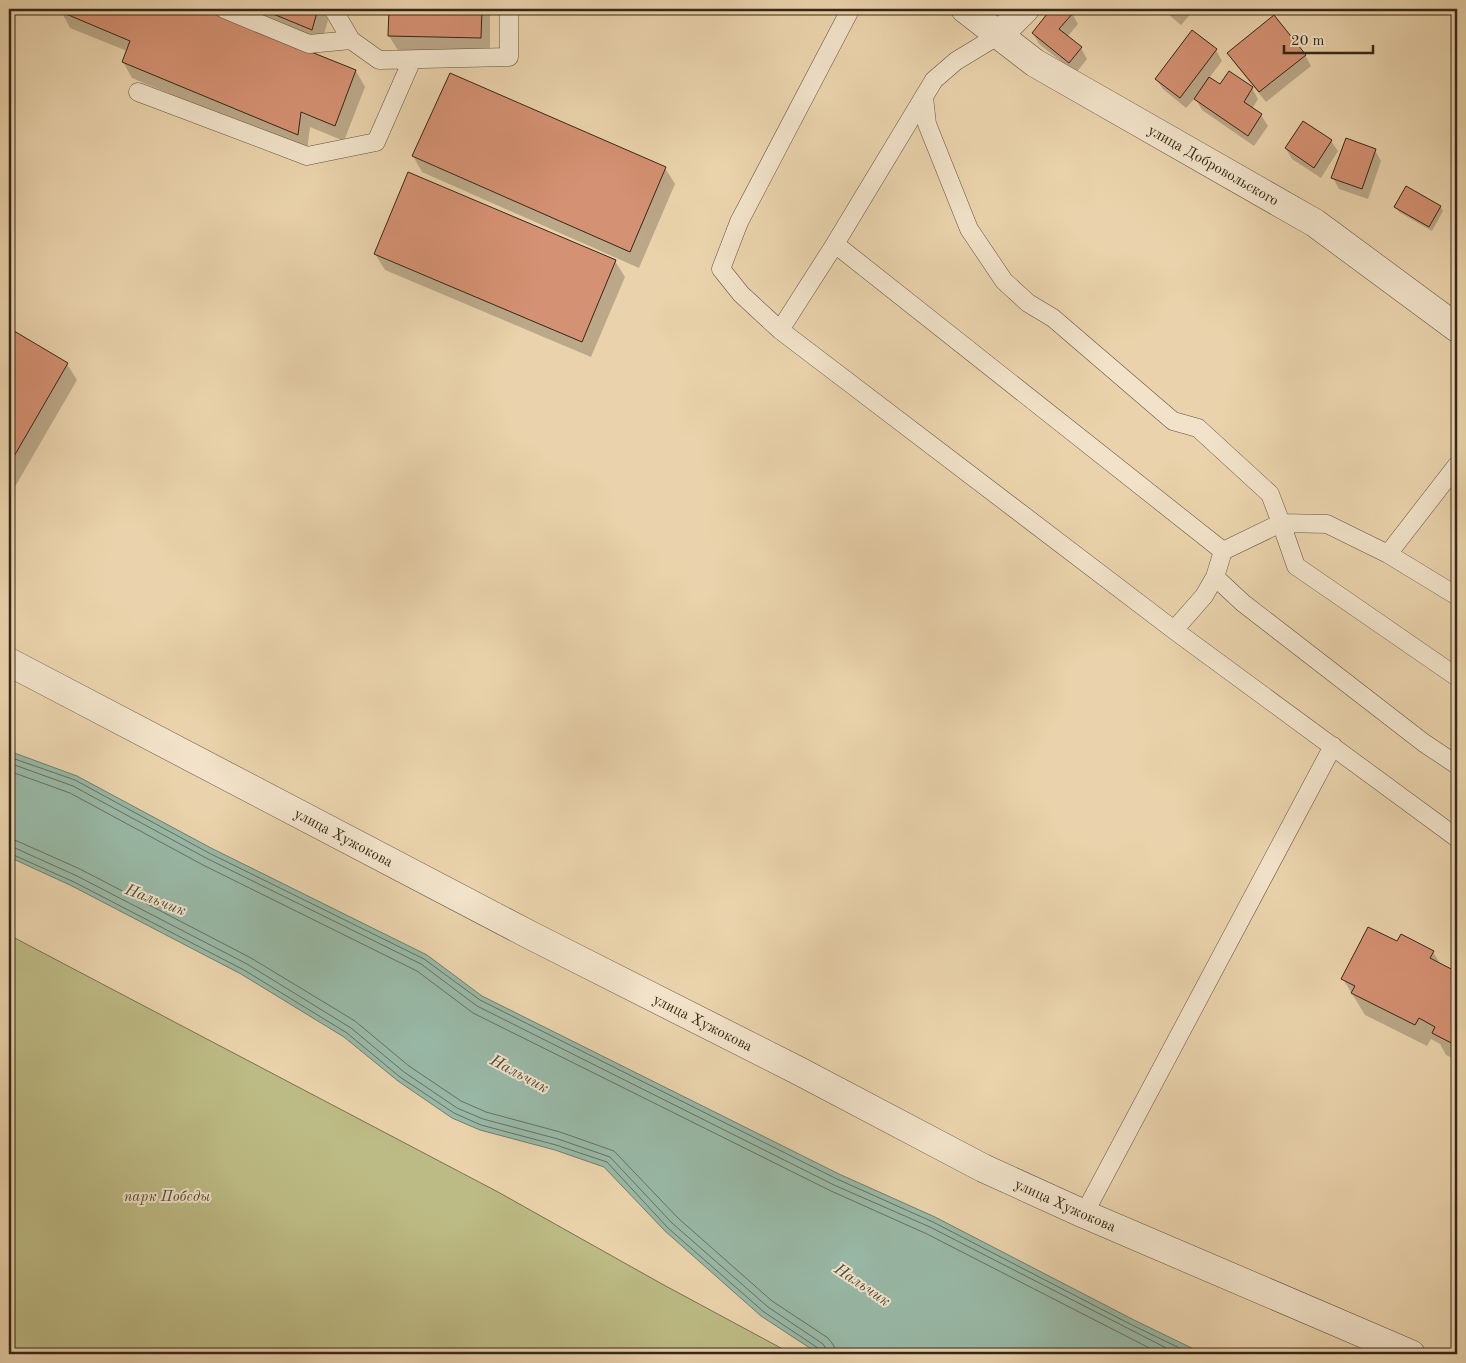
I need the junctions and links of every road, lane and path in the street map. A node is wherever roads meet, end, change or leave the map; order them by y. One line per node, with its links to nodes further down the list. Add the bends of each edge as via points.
1 (224, 9): 8 (lane, via 309,44)
2 (333, 9): 8 (lane)
3 (509, 9): 9 (lane, via 509,57)
4 (965, 9): 7 (street, улица Добровольского)
5 (1025, 9): 7 (street)
6 (849, 12): 14 (lane, via 739,222 721,269 741,294)
7 (1000, 35): 11 (lane, via 956,61 934,80); 13 (street, улица Добровольского, via 1036,63 1315,222)
8 (351, 40): 9 (lane, via 379,60)
9 (412, 60): 10 (lane, via 376,142 307,156)
10 (138, 92)
11 (924, 97): 12 (lane); 16 (lane, via 927,124 968,229 1004,281 1053,318 1173,421 1198,428 1270,494)
12 (835, 244): 14 (lane); 17 (lane)
13 (1457, 328)
14 (780, 330): 21 (lane)
15 (1457, 465): 18 (lane)
16 (1281, 523): 17 (lane); 18 (lane, via 1328,524); 23 (lane, via 1296,566)
17 (1223, 551): 19 (lane)
18 (1388, 554): 20 (lane)
19 (1215, 577): 21 (lane, via 1204,596); 25 (lane, via 1243,603)
20 (1457, 596)
21 (1174, 630): 24 (lane)
22 (9, 662): 27 (street, улица Хужокова, via 983,1168)
23 (1457, 677)
24 (1333, 746): 26 (lane); 27 (lane)
25 (1457, 765)
26 (1457, 838)
27 (1084, 1214): 28 (street, улица Хужокова)
28 (1411, 1354)

